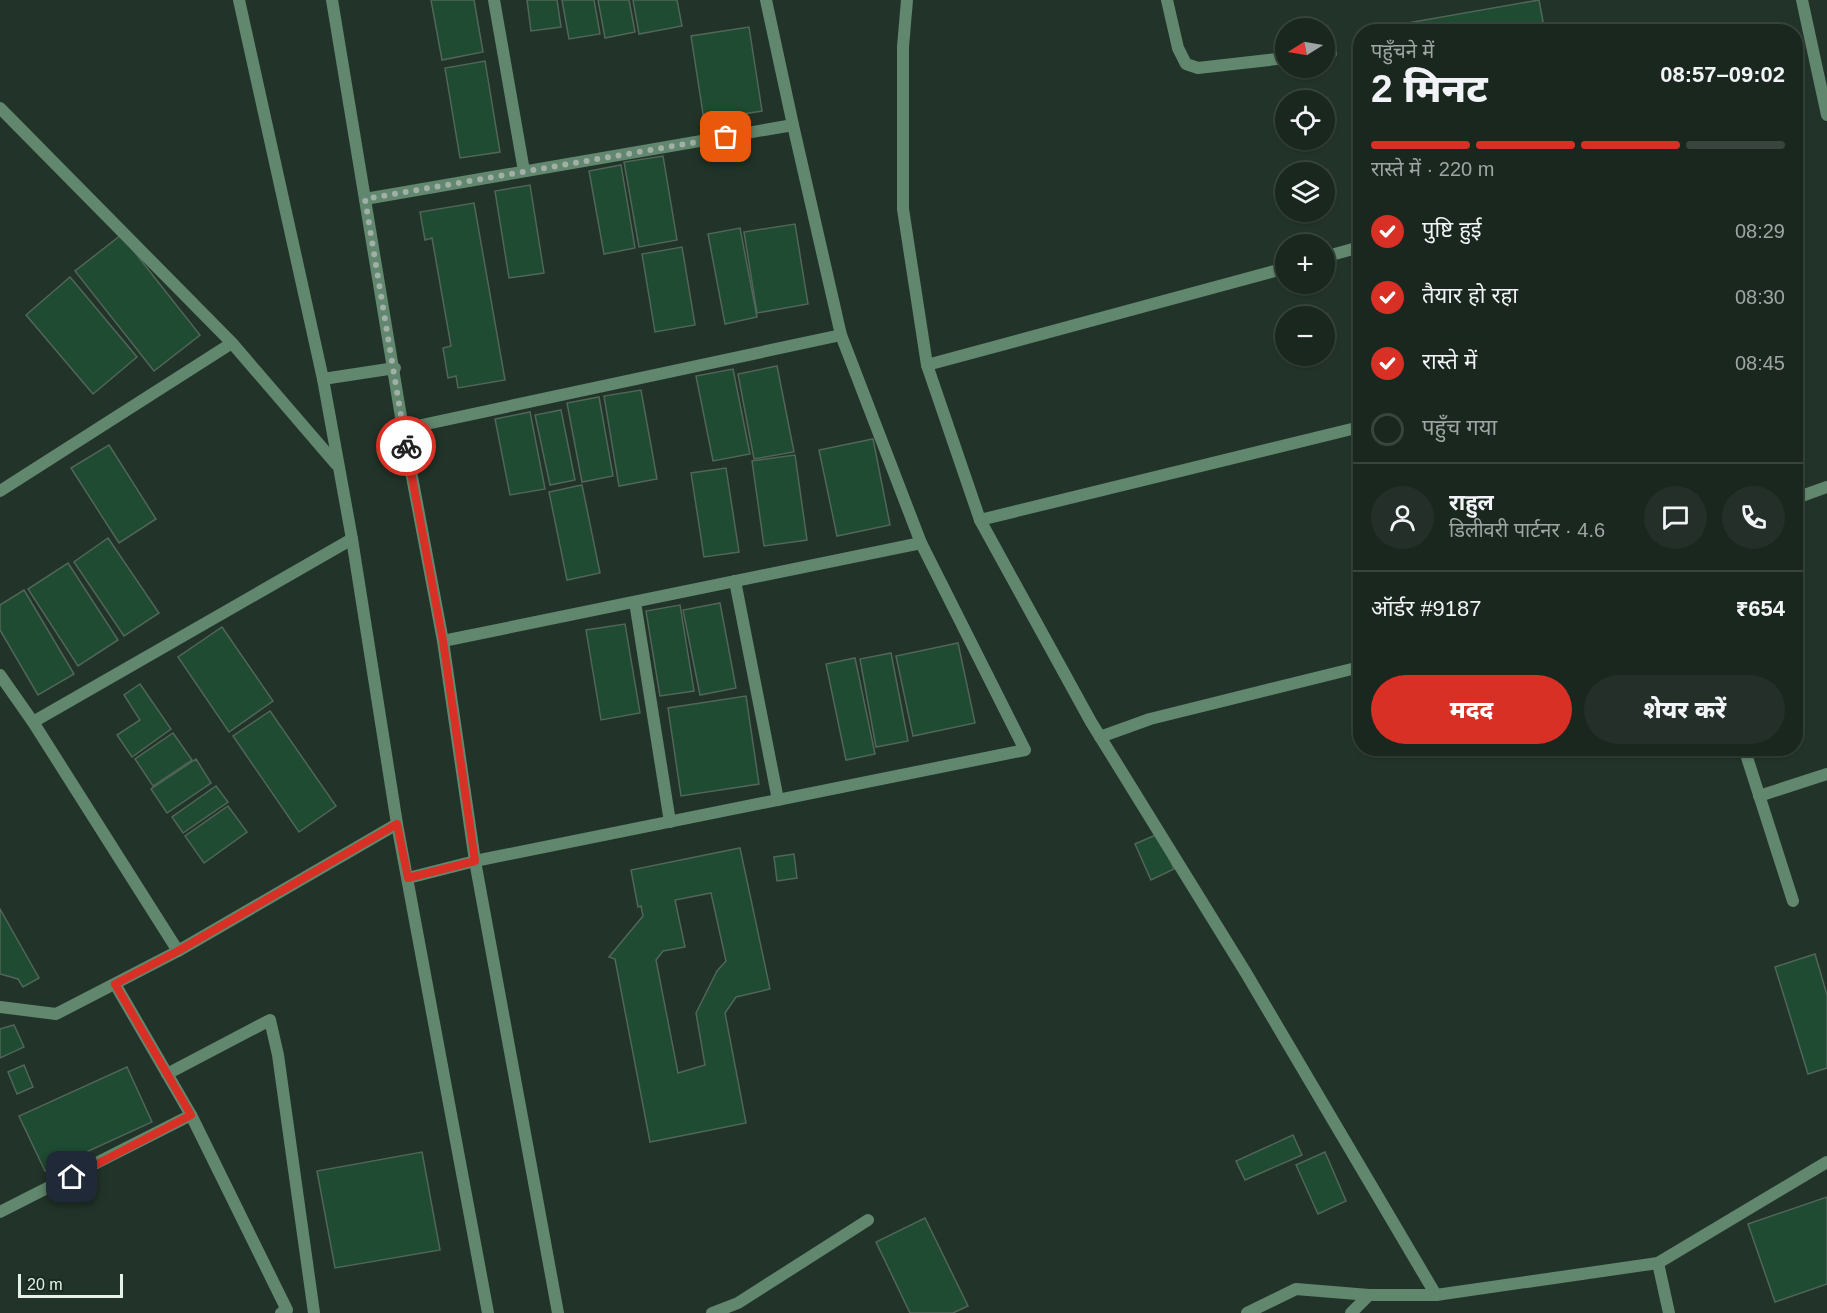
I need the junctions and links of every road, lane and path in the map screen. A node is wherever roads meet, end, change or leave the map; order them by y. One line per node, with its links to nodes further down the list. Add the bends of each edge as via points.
1 (239, 0): 21 (street)
2 (332, 0): 13 (street)
3 (494, 0): 12 (street)
4 (766, 0): 11 (street)
5 (907, 0): 19 (street, via 903,47 903,210)
6 (1167, 0): 8 (street, via 1178,48 1186,64 1198,68)
7 (1802, 0): 10 (street)
8 (1275, 59)
9 (0, 108): 18 (street)
10 (1827, 115)
11 (793, 125): 12 (street); 17 (street)
12 (524, 171): 13 (street)
13 (365, 199): 20 (street)
14 (1353, 250): 15 (street)
15 (1335, 254)
16 (1275, 271): 19 (street)
17 (841, 336): 22 (street); 30 (street)
18 (232, 343): 24 (street); 26 (street)
19 (927, 364): 28 (street)
20 (395, 368): 21 (street); 22 (street)
21 (323, 379): 24 (street)
22 (403, 429): 33 (street)
23 (1353, 429): 28 (street)
24 (337, 465): 29 (street)
25 (1827, 487): 27 (street)
26 (0, 490)
27 (1803, 496)
28 (980, 520): 37 (street)
29 (352, 539): 36 (street); 43 (street)
30 (921, 543): 31 (street); 41 (street, via 1025,750)
31 (735, 581): 32 (street); 41 (street)
32 (635, 602): 33 (street); 42 (street)
33 (443, 641): 44 (street)
34 (1353, 669): 37 (street, via 1150,719)
35 (0, 675): 36 (street)
36 (33, 722): 47 (street)
37 (1100, 736): 57 (street, via 1246,973)
38 (1746, 756): 40 (street)
39 (1827, 774): 40 (street)
40 (1759, 796): 46 (street)
41 (778, 800): 42 (street)
42 (670, 822): 44 (street)
43 (397, 824): 45 (street); 47 (street)
44 (475, 861): 45 (street); 61 (street)
45 (408, 878): 60 (street)
46 (1793, 901)
47 (178, 951): 48 (street)
48 (115, 984): 49 (street, via 56,1014); 50 (street)
49 (0, 1007)
50 (168, 1074): 51 (street); 59 (street, via 270,1020)
51 (191, 1115): 53 (street); 58 (street)
52 (1827, 1161): 55 (street)
53 (0, 1212)
54 (868, 1220): 62 (street, via 738,1303)
55 (1658, 1263): 57 (street); 65 (street)
56 (1369, 1295): 57 (street); 63 (street, via 1296,1289); 64 (street)
57 (1436, 1295)
58 (286, 1312)
59 (314, 1313)
60 (488, 1313)
61 (558, 1313)
62 (712, 1313)
63 (1247, 1313)
64 (1351, 1313)
65 (1669, 1313)

